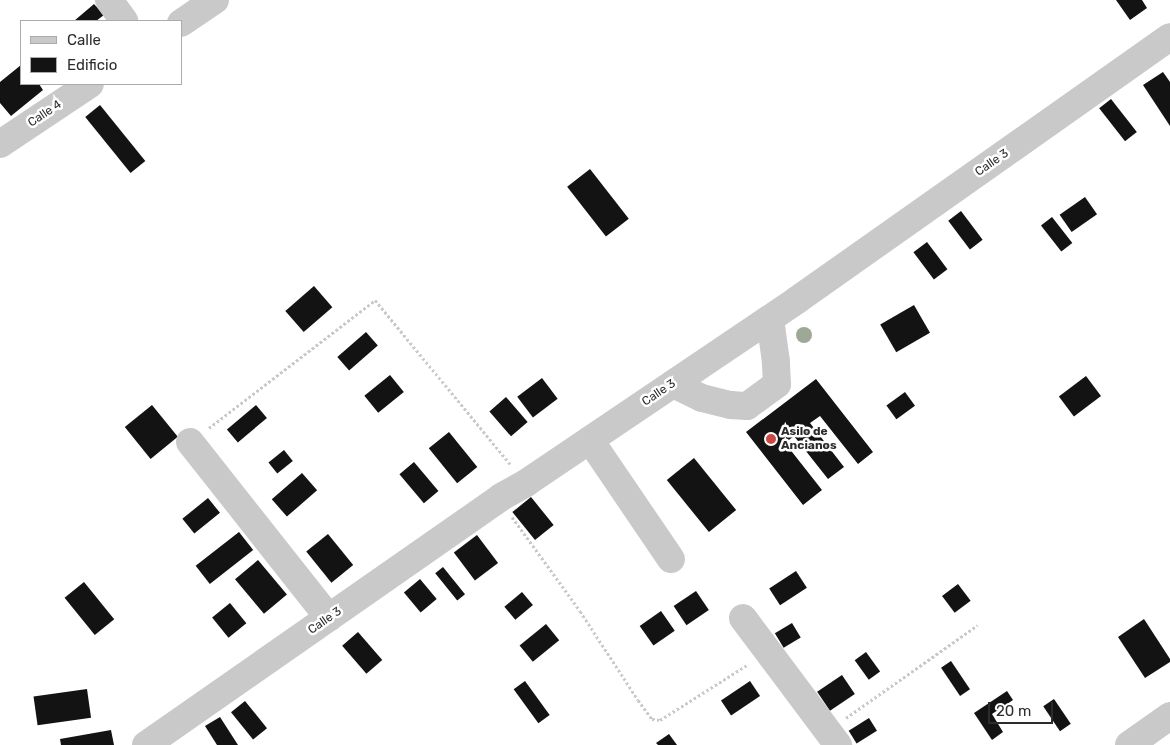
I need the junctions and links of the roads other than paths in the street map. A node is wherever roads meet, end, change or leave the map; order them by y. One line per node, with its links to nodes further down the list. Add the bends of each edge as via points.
1 (109, 0): 3 (street)
2 (215, 0): 4 (street)
3 (123, 20)
4 (182, 22)
5 (1170, 37): 8 (street, Calle 3)
6 (88, 85): 7 (street, Calle 4)
7 (0, 144)
8 (770, 319): 9 (street, Calle 3); 9 (street, via 777,384 747,406 702,398)
9 (673, 384): 10 (street, Calle 3)
10 (590, 440): 12 (street); 13 (street, Calle 3)
11 (190, 442): 13 (street)
12 (671, 559)
13 (329, 618): 17 (street, Calle 3)
14 (743, 618): 16 (street)
15 (1170, 716): 18 (street)
16 (833, 738)
17 (146, 745)
18 (1129, 745)

